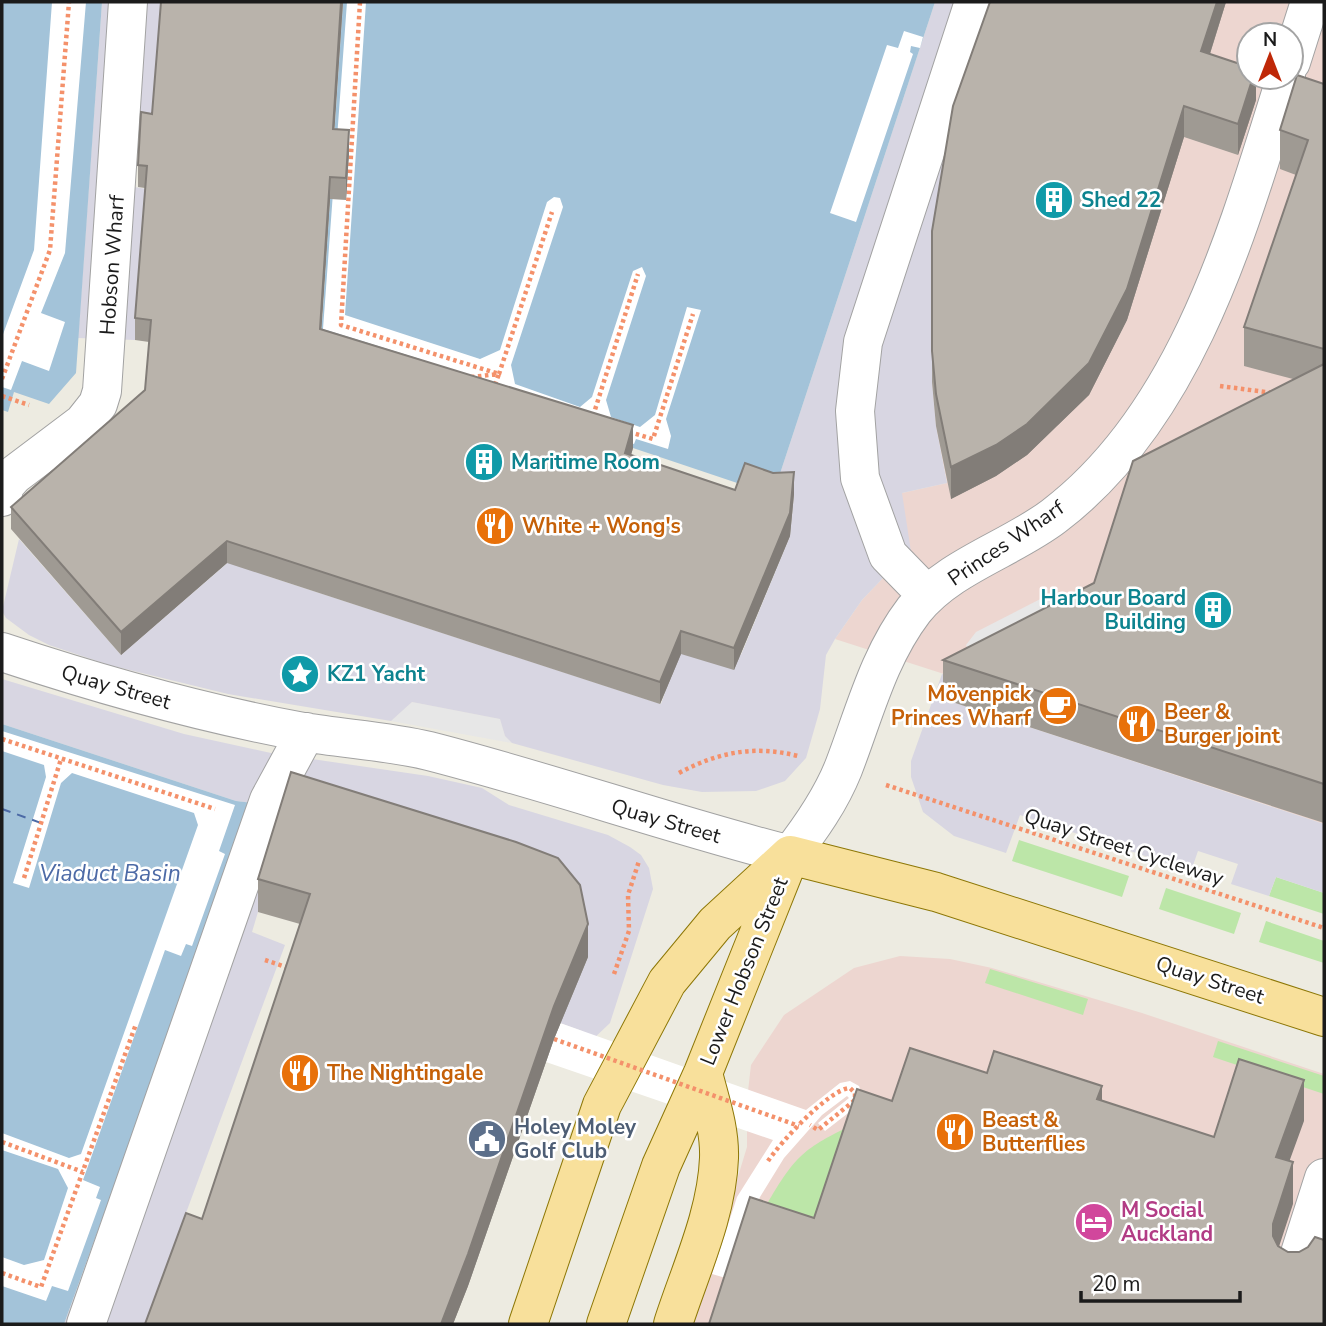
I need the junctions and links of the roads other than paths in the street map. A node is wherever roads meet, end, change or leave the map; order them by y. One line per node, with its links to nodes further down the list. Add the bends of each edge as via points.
1 (128, 2): 6 (street, Hobson Wharf, via 102,391 89,417)
2 (974, 2): 7 (street, via 863,342 855,411 860,478 888,555)
3 (1310, 2): 4 (street)
4 (1304, 21)
5 (1282, 91): 7 (street, Princes Wharf, via 1231,252 1170,380 1139,428 1054,515)
6 (3, 489)
7 (927, 595): 10 (street, Princes Wharf, via 890,650 863,707 829,800)
8 (2, 652): 9 (street, Quay Street, via 86,681)
9 (306, 732): 10 (street, Quay Street, via 430,752); 15 (street, via 269,800)
10 (790, 855): 11 (main road, Quay Street, via 947,895); 12 (main road, Lower Hobson Street); 16 (main road, Lower Hobson Street, via 715,924 667,982 602,1105)
11 (1324, 1017)
12 (703, 1073): 17 (main road, Lower Hobson Street, via 661,1166); 18 (main road, via 718,1134 717,1178)
13 (1324, 1178): 14 (street)
14 (1294, 1272)
15 (86, 1324)
16 (528, 1324)
17 (606, 1324)
18 (673, 1324)

